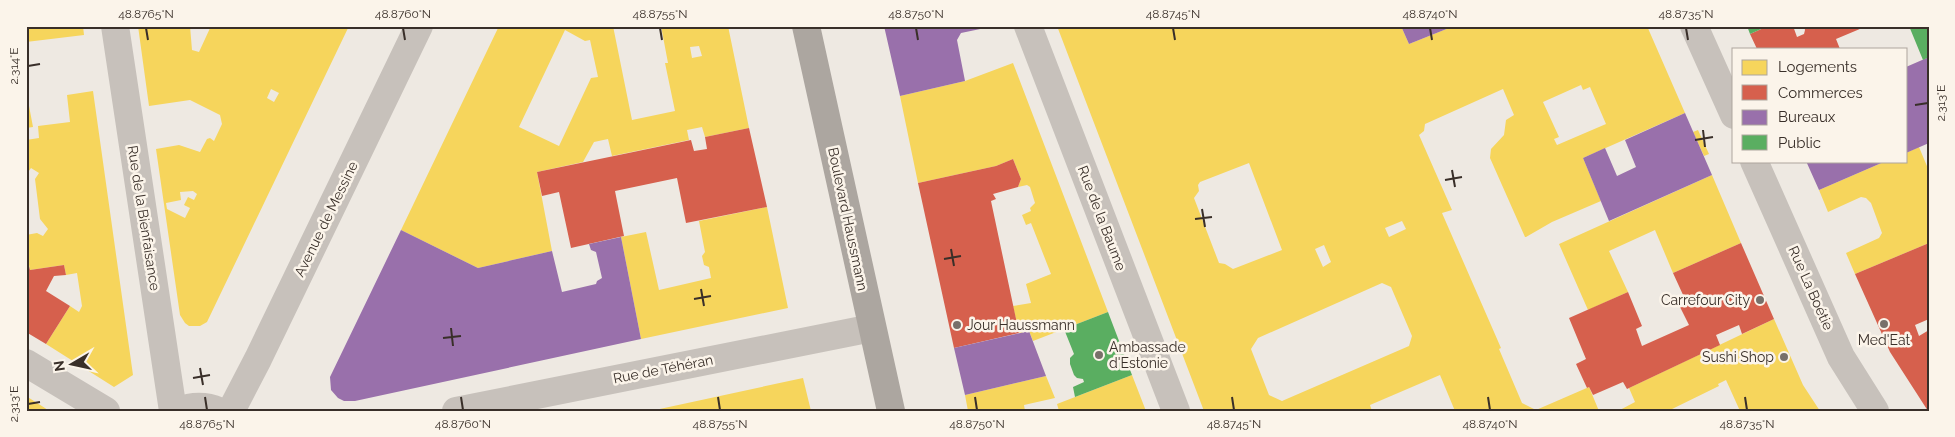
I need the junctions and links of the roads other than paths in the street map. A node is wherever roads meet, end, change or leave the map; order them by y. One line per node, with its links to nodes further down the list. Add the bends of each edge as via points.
1 (115, 26): 11 (street, Rue de la Bienfaisance)
2 (419, 26): 14 (street, Avenue de Messine)
3 (806, 26): 8 (main road, Boulevard Haussmann)
4 (1028, 26): 17 (street, Rue de la Baume)
5 (1694, 26): 6 (street)
6 (1732, 111)
7 (1754, 162): 18 (street, Rue La Boétie, via 1841,357)
8 (872, 328): 15 (street, Rue de Téhéran); 16 (main road, Boulevard Haussmann)
9 (26, 364): 10 (street)
10 (106, 411)
11 (173, 411)
12 (179, 411): 13 (street, via 191,406 204,406)
13 (219, 411)
14 (231, 411)
15 (456, 411)
16 (891, 411)
17 (1176, 411)
18 (1876, 411)

